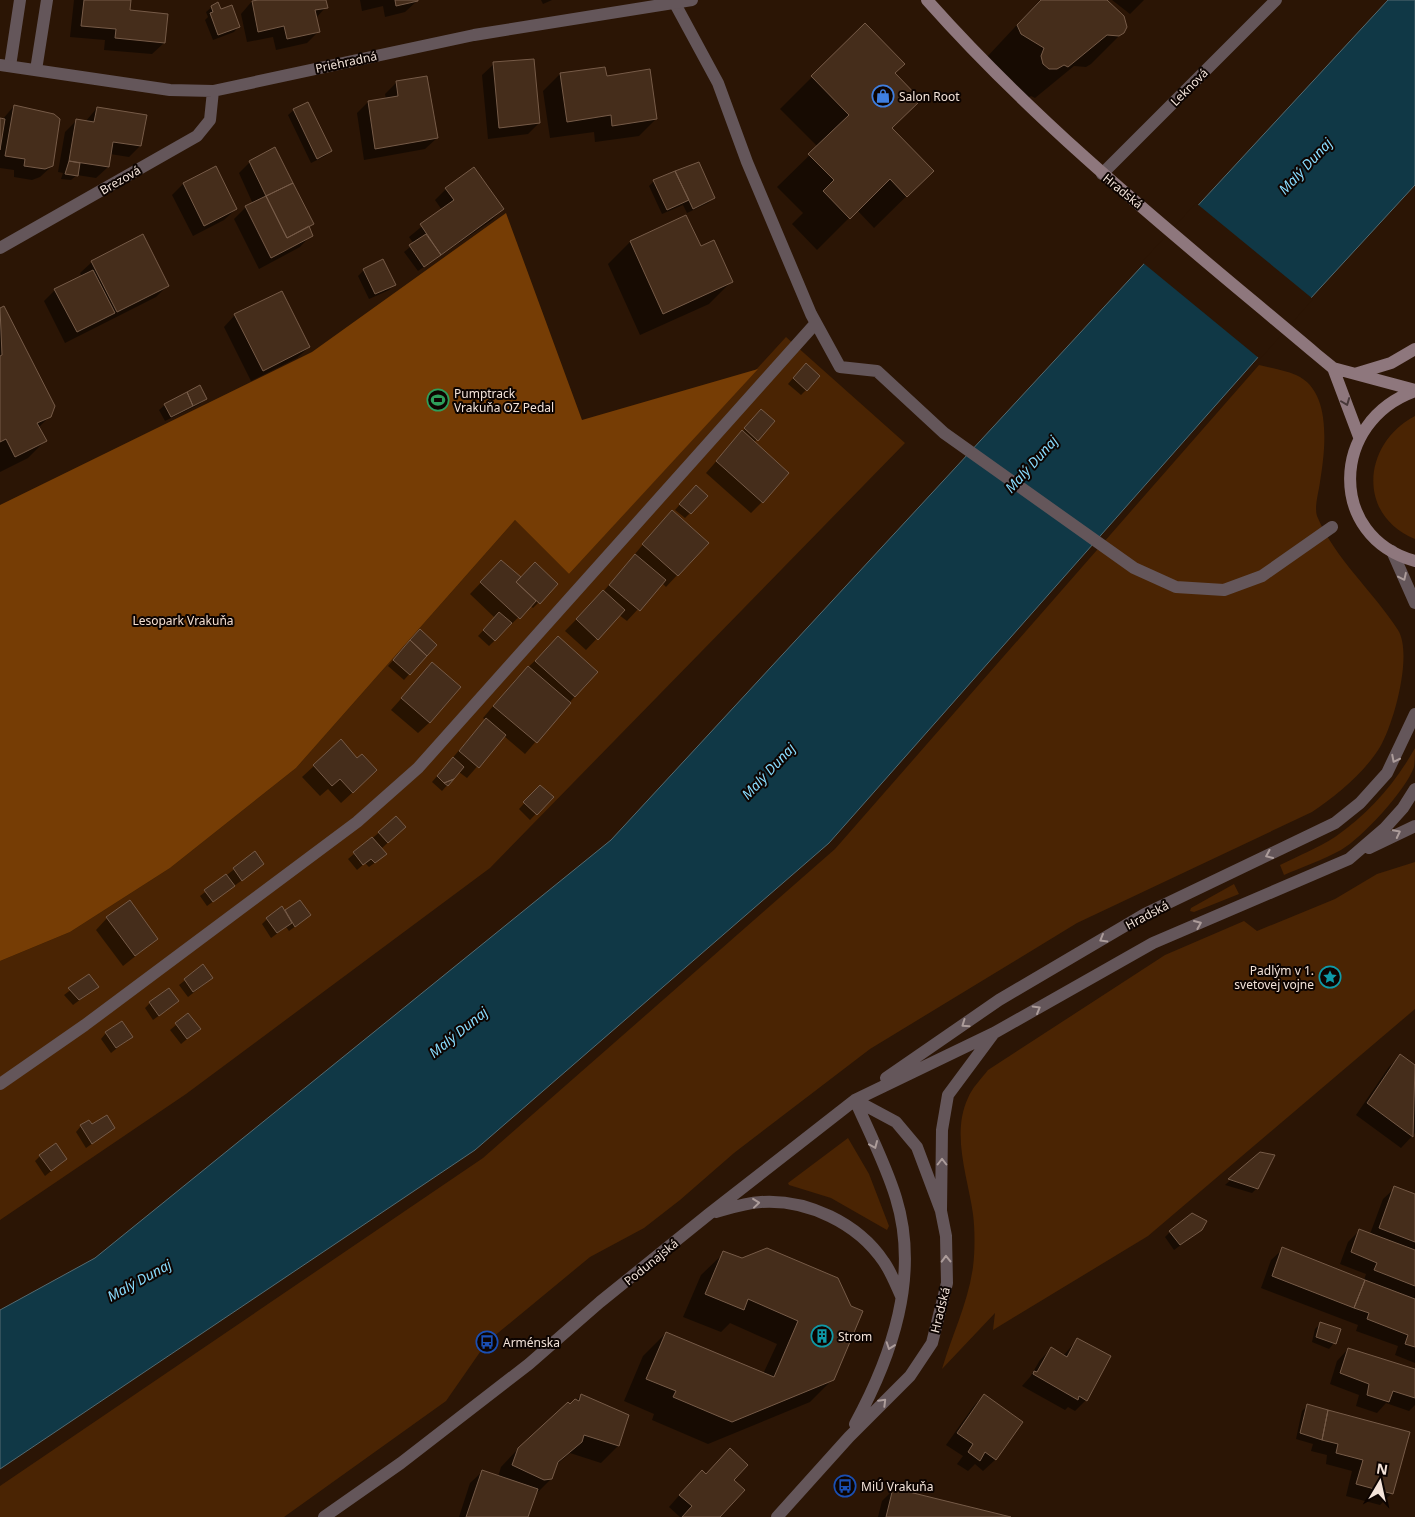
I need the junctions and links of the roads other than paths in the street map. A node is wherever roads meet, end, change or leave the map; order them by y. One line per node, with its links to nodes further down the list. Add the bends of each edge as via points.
1 (20, 0): 7 (street)
2 (47, 0): 8 (street)
3 (692, 0): 6 (street, Priehradná)
4 (927, 0): 10 (main road, Hradská, via 976,54)
5 (1276, 0): 10 (street, Leknová)
6 (673, 2): 9 (street, Priehradná, via 474,35); 12 (street, via 718,83 747,162)
7 (5, 65): 8 (street, Priehradná)
8 (36, 70): 9 (street, Priehradná, via 170,90)
9 (213, 92): 11 (street, Brezová, via 210,120 197,136)
10 (1102, 174): 14 (main road, Hradská)
11 (0, 248)
12 (815, 324): 18 (street, via 840,367 877,371 944,433 1134,568 1176,587 1224,590 1262,576); 27 (street, via 418,768 358,822 85,1026)
13 (1415, 349): 15 (main road, via 1391,363)
14 (1333, 368): 15 (main road, Hradská); 17 (main road, Hradská, one-way to 17)
15 (1357, 373): 16 (main road, Hradská)
16 (1415, 390): 17 (main road, via 1377,412)
17 (1359, 437): 19 (main road, via 1350,471 1355,506 1370,532)
18 (1332, 527)
19 (1392, 551): 20 (main road); 21 (street, one-way to 21)
20 (1415, 561)
21 (1415, 603)
22 (1415, 714): 28 (street, Hradská, one-way to 28, via 1388,772 1335,823 1145,914 999,1000)
23 (1415, 789): 25 (street, Hradská, via 1404,808)
24 (1415, 826): 25 (street, one-way to 24)
25 (1349, 859): 26 (street, Hradská, one-way to 25, via 1153,943)
26 (994, 1033): 28 (street, Podunajská); 29 (street, Hradská, one-way to 26, via 942,1130 948,1094)
27 (0, 1084)
28 (855, 1100): 29 (street, Hradská, via 896,1122 917,1147); 30 (street, Podunajská); 31 (street, Hradská, one-way to 31, via 896,1199 905,1246)
29 (942, 1211): 32 (street, Hradská, one-way to 29, via 910,1376 932,1343 947,1283)
30 (709, 1214): 31 (street, one-way to 31, via 745,1204 768,1202 802,1206 823,1213 868,1242 884,1262); 33 (street, Podunajská, via 600,1302 530,1364 401,1463)
31 (902, 1299): 32 (street, Hradská, one-way to 32, via 892,1343 878,1380)
32 (849, 1437): 34 (street, Hradská)
33 (324, 1517)
34 (777, 1517)

